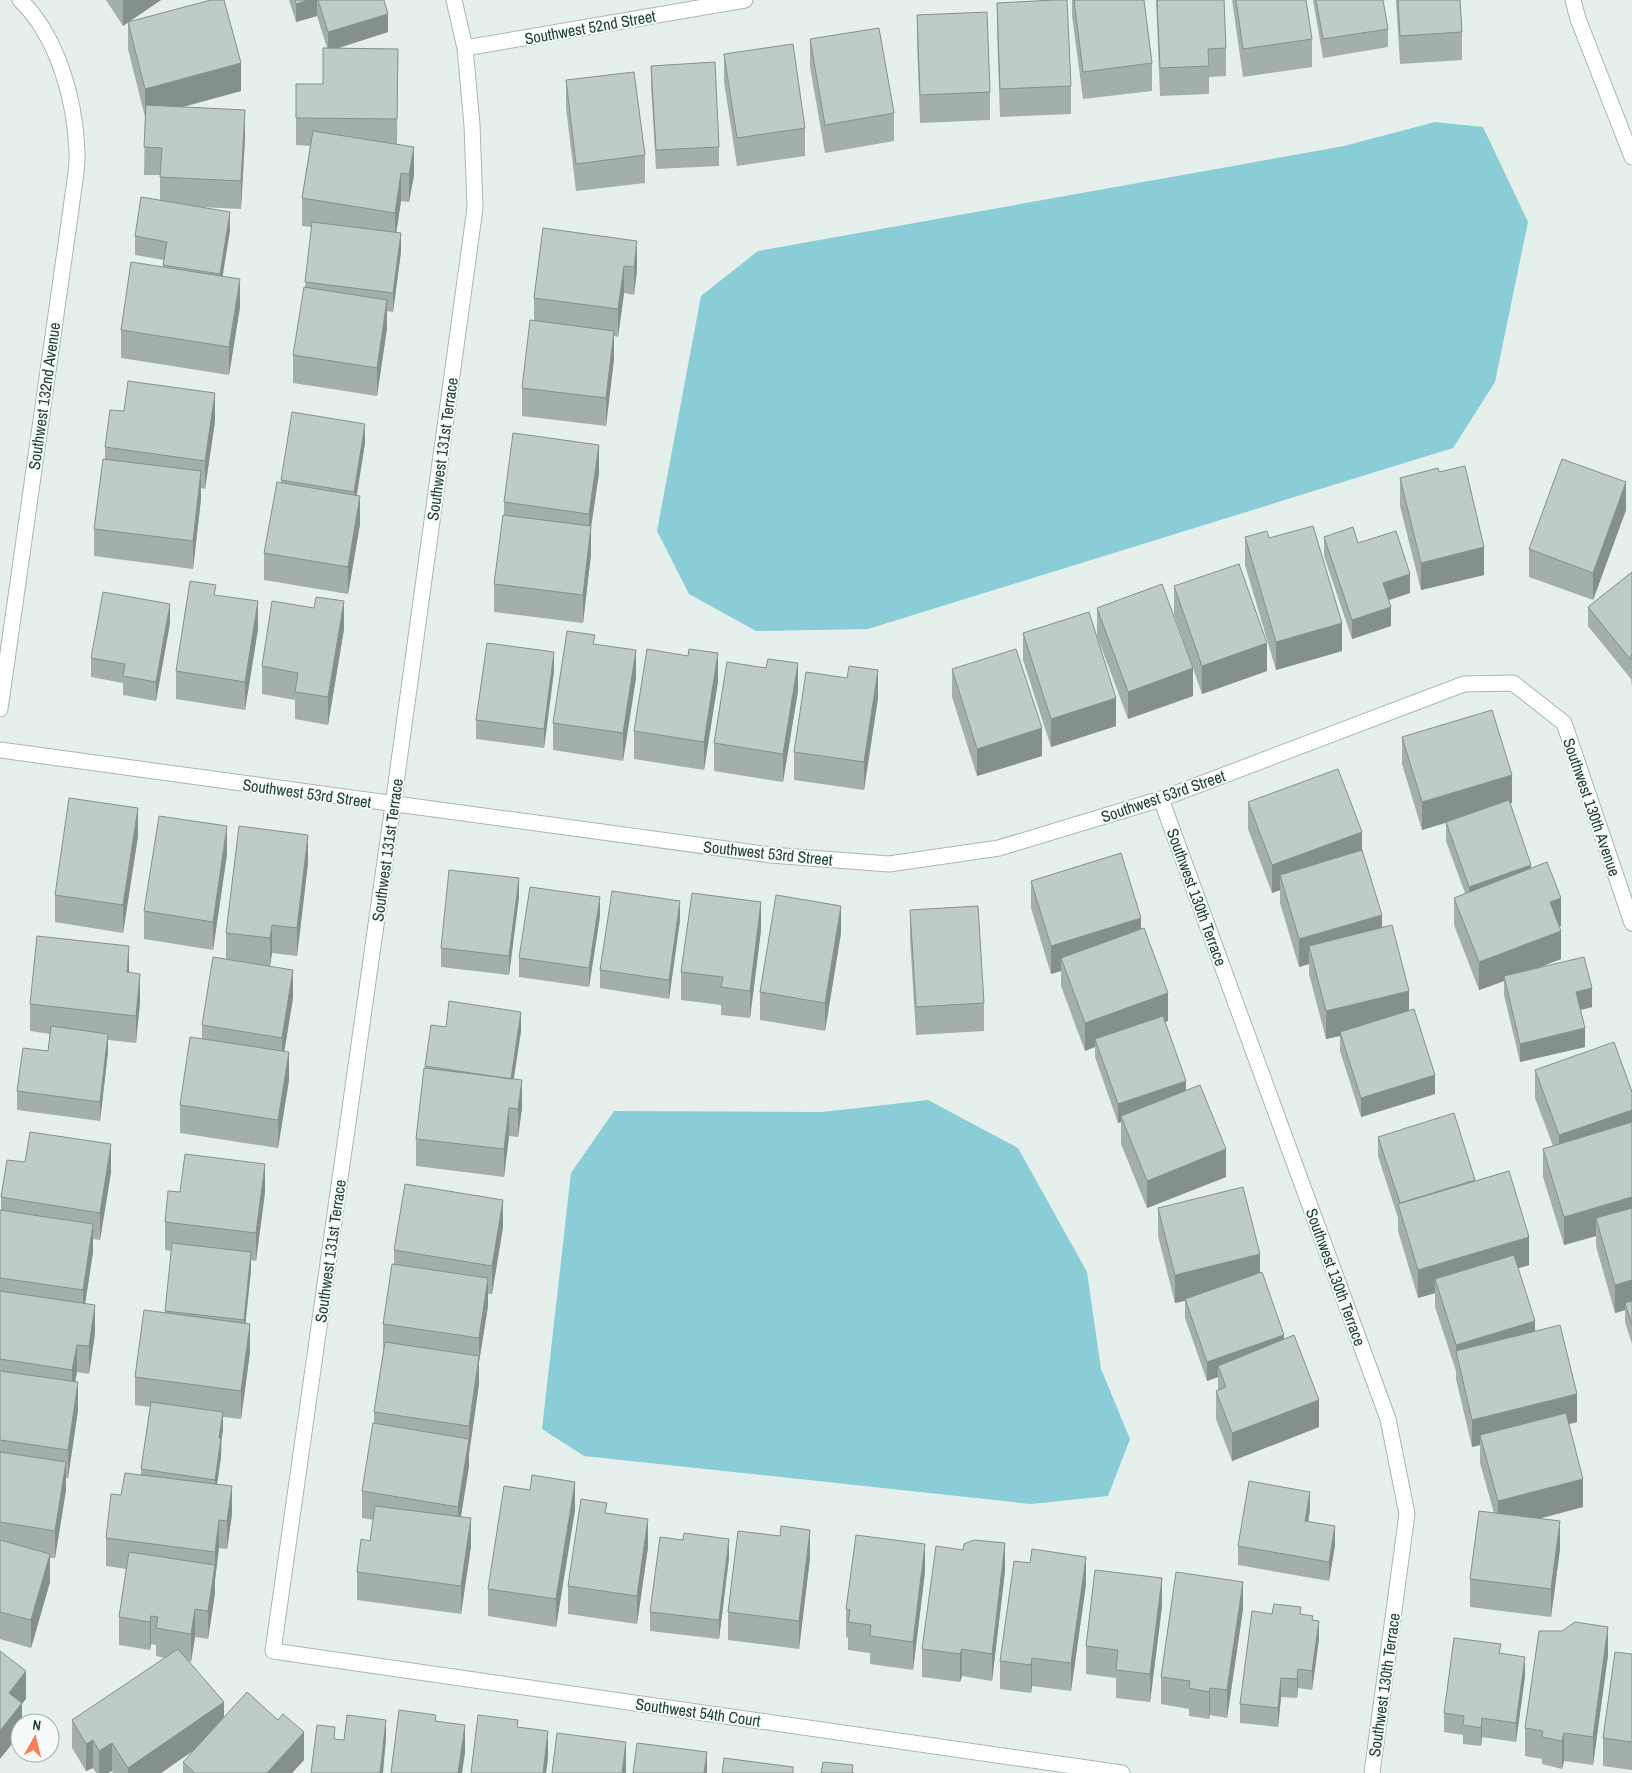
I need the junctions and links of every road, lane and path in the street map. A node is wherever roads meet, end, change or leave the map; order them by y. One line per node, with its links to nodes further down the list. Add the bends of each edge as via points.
1 (20, 0): 8 (street, Southwest 132nd Avenue, via 51,43 67,83 77,152)
2 (454, 0): 5 (street, Southwest 131st Terrace)
3 (745, 0): 5 (street, Southwest 52nd Street)
4 (1573, 0): 6 (street)
5 (465, 48): 11 (street, Southwest 131st Terrace, via 475,208)
6 (1632, 157)
7 (1513, 683): 10 (street, Southwest 53rd Street, via 1464,684); 12 (street, Southwest 130th Avenue, via 1564,723)
8 (0, 709)
9 (0, 750): 11 (street, Southwest 53rd Street)
10 (1161, 799): 11 (street, Southwest 53rd Street, via 999,848 889,864 772,855); 15 (street, Southwest 130th Terrace, via 1388,1419 1407,1514)
11 (393, 804): 13 (street, Southwest 131st Terrace)
12 (1632, 923)
13 (273, 1651): 14 (street, Southwest 54th Court)
14 (1122, 1773)
15 (1372, 1773)

